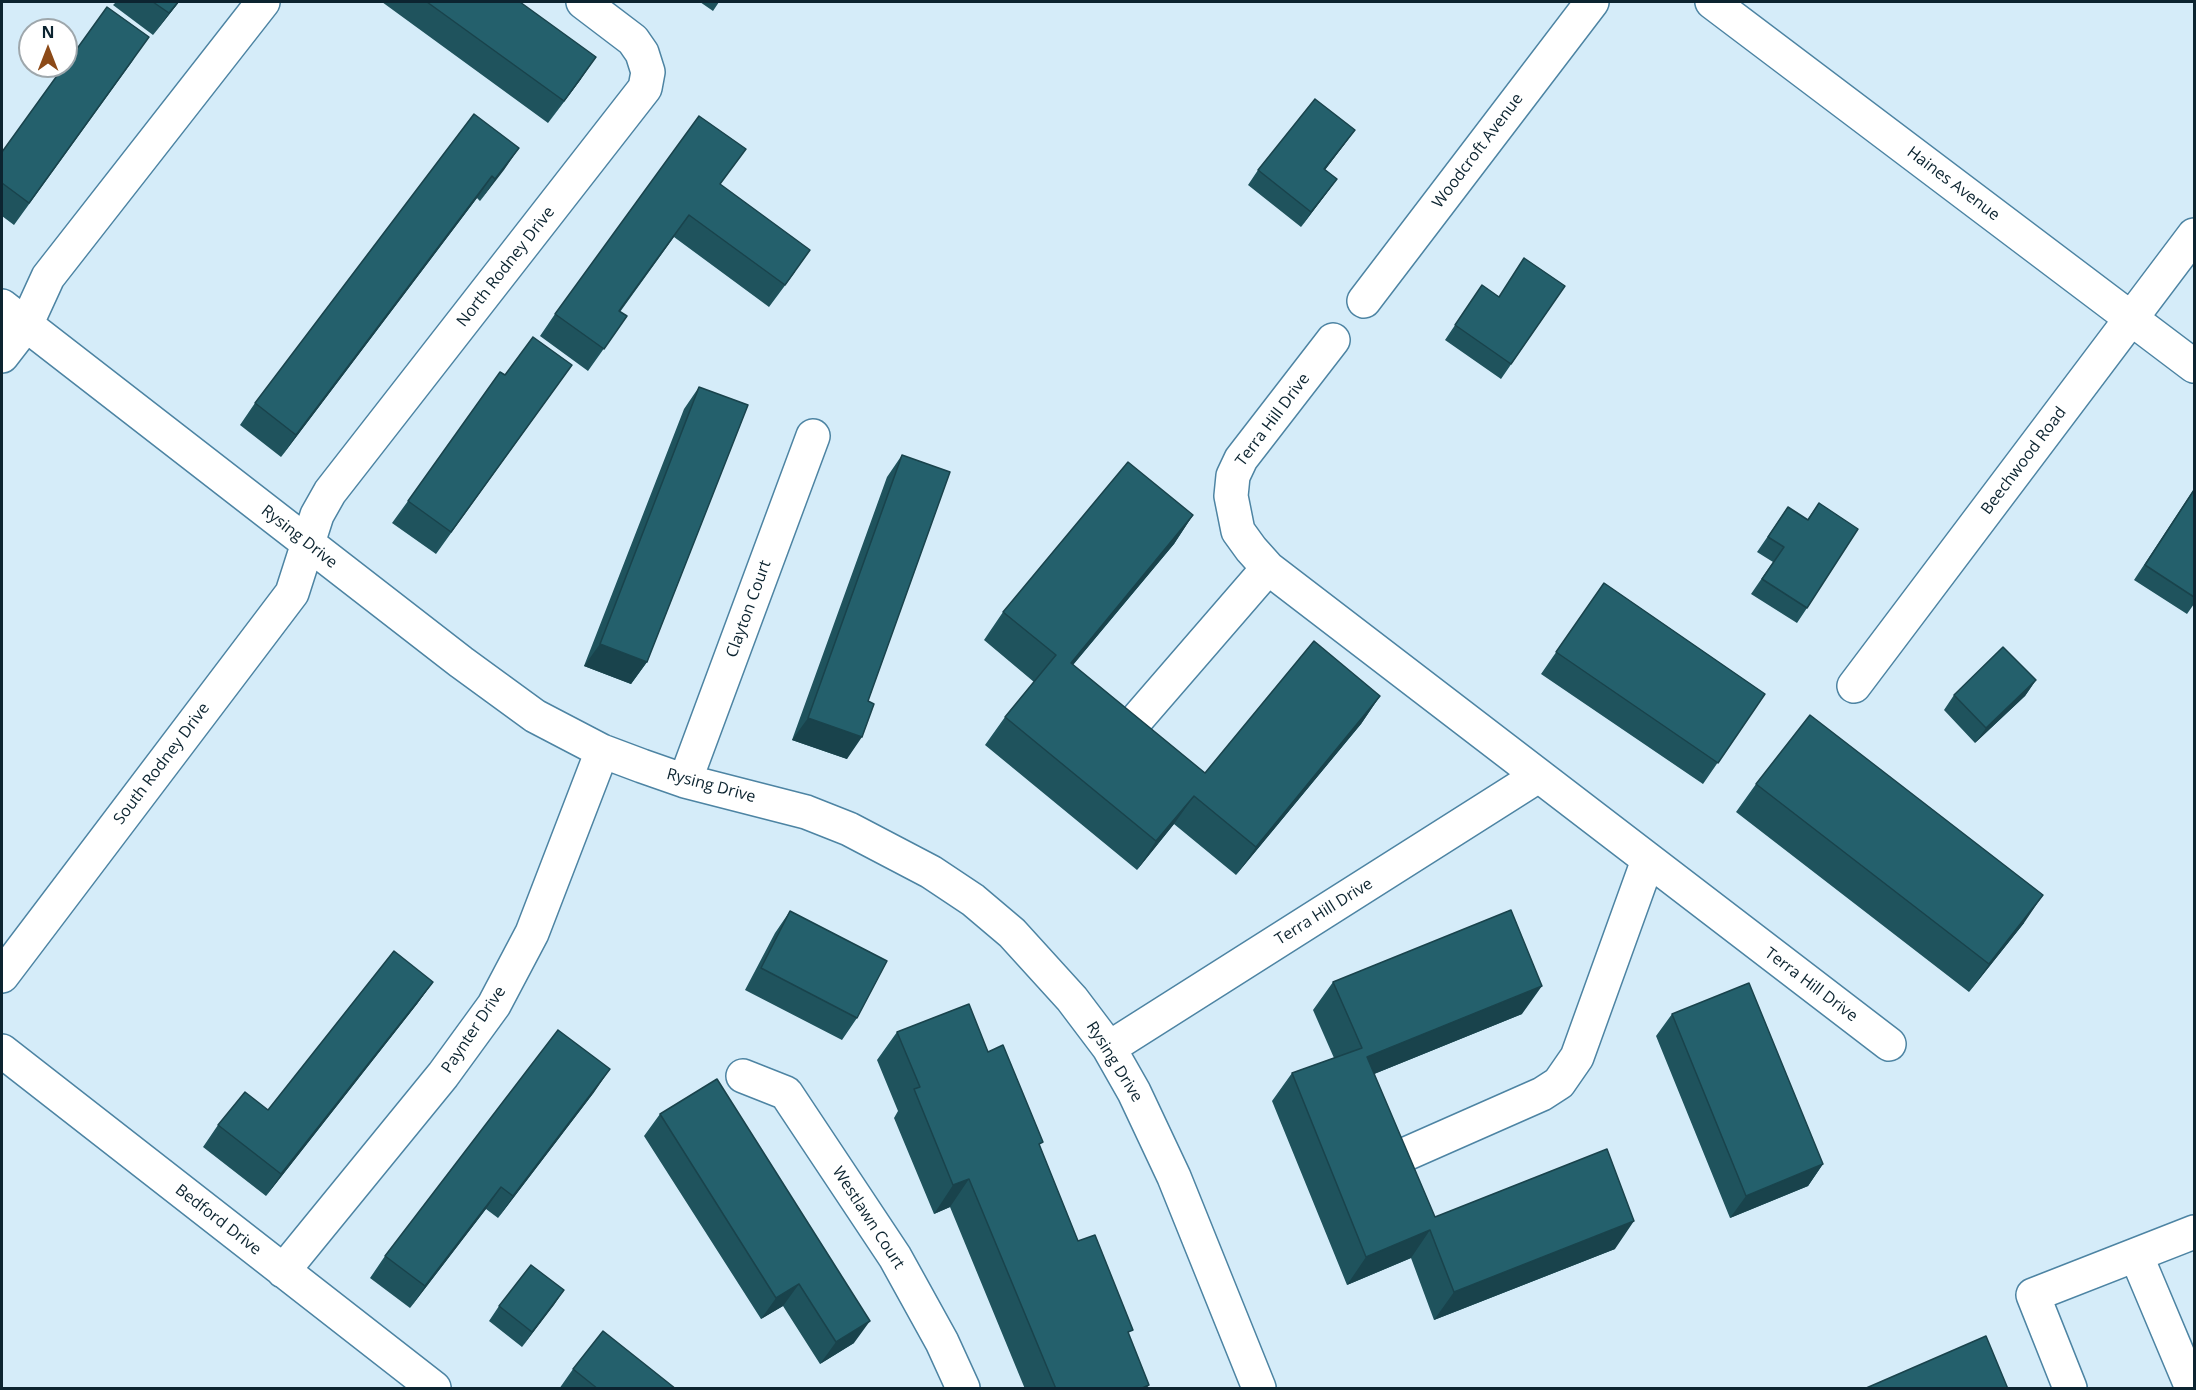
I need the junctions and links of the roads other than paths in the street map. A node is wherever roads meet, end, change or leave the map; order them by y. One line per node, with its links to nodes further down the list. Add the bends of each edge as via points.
1 (263, 2): 7 (street)
2 (583, 2): 13 (street, North Rodney Drive, via 633,40 648,72 645,88 330,492 317,515)
3 (1592, 2): 6 (street, Woodcroft Avenue)
4 (1712, 2): 8 (street, Haines Avenue)
5 (2194, 235): 8 (street, Beechwood Road)
6 (1364, 301)
7 (14, 315): 10 (street); 13 (street, Rysing Drive)
8 (2132, 318): 11 (street, Haines Avenue); 15 (street, Beechwood Road)
9 (1334, 340): 14 (street, Terra Hill Drive, via 1241,459 1233,476 1231,496 1238,531)
10 (2, 356)
11 (2194, 366)
12 (813, 436): 19 (street, Clayton Court)
13 (308, 544): 17 (street, Rysing Drive, via 500,692 535,716); 21 (street, South Rodney Drive, via 292,593)
14 (1268, 568): 16 (street); 18 (street, Terra Hill Drive)
15 (1854, 686)
16 (1139, 717)
17 (602, 751): 19 (street, Rysing Drive); 29 (street, Paynter Drive, via 532,933 494,1005 444,1075)
18 (1538, 776): 20 (street, Terra Hill Drive); 23 (street, Terra Hill Drive)
19 (685, 781): 23 (street, Rysing Drive, via 806,812 881,844 931,872 1012,933 1072,999)
20 (1648, 860): 22 (street, Terra Hill Drive); 26 (street, via 1577,1057 1559,1083)
21 (2, 976)
22 (1889, 1044)
23 (1109, 1048): 32 (street, Rysing Drive, via 1153,1129)
24 (2, 1051): 29 (street, Bedford Drive)
25 (743, 1076): 31 (street, Westlawn Court, via 786,1093 895,1257)
26 (1406, 1154)
27 (2194, 1232): 28 (street)
28 (2136, 1255): 33 (street, via 2033,1295); 34 (street)
29 (283, 1271): 30 (street, Bedford Drive)
30 (434, 1389)
31 (963, 1389)
32 (1259, 1389)
33 (2070, 1389)
34 (2192, 1389)

